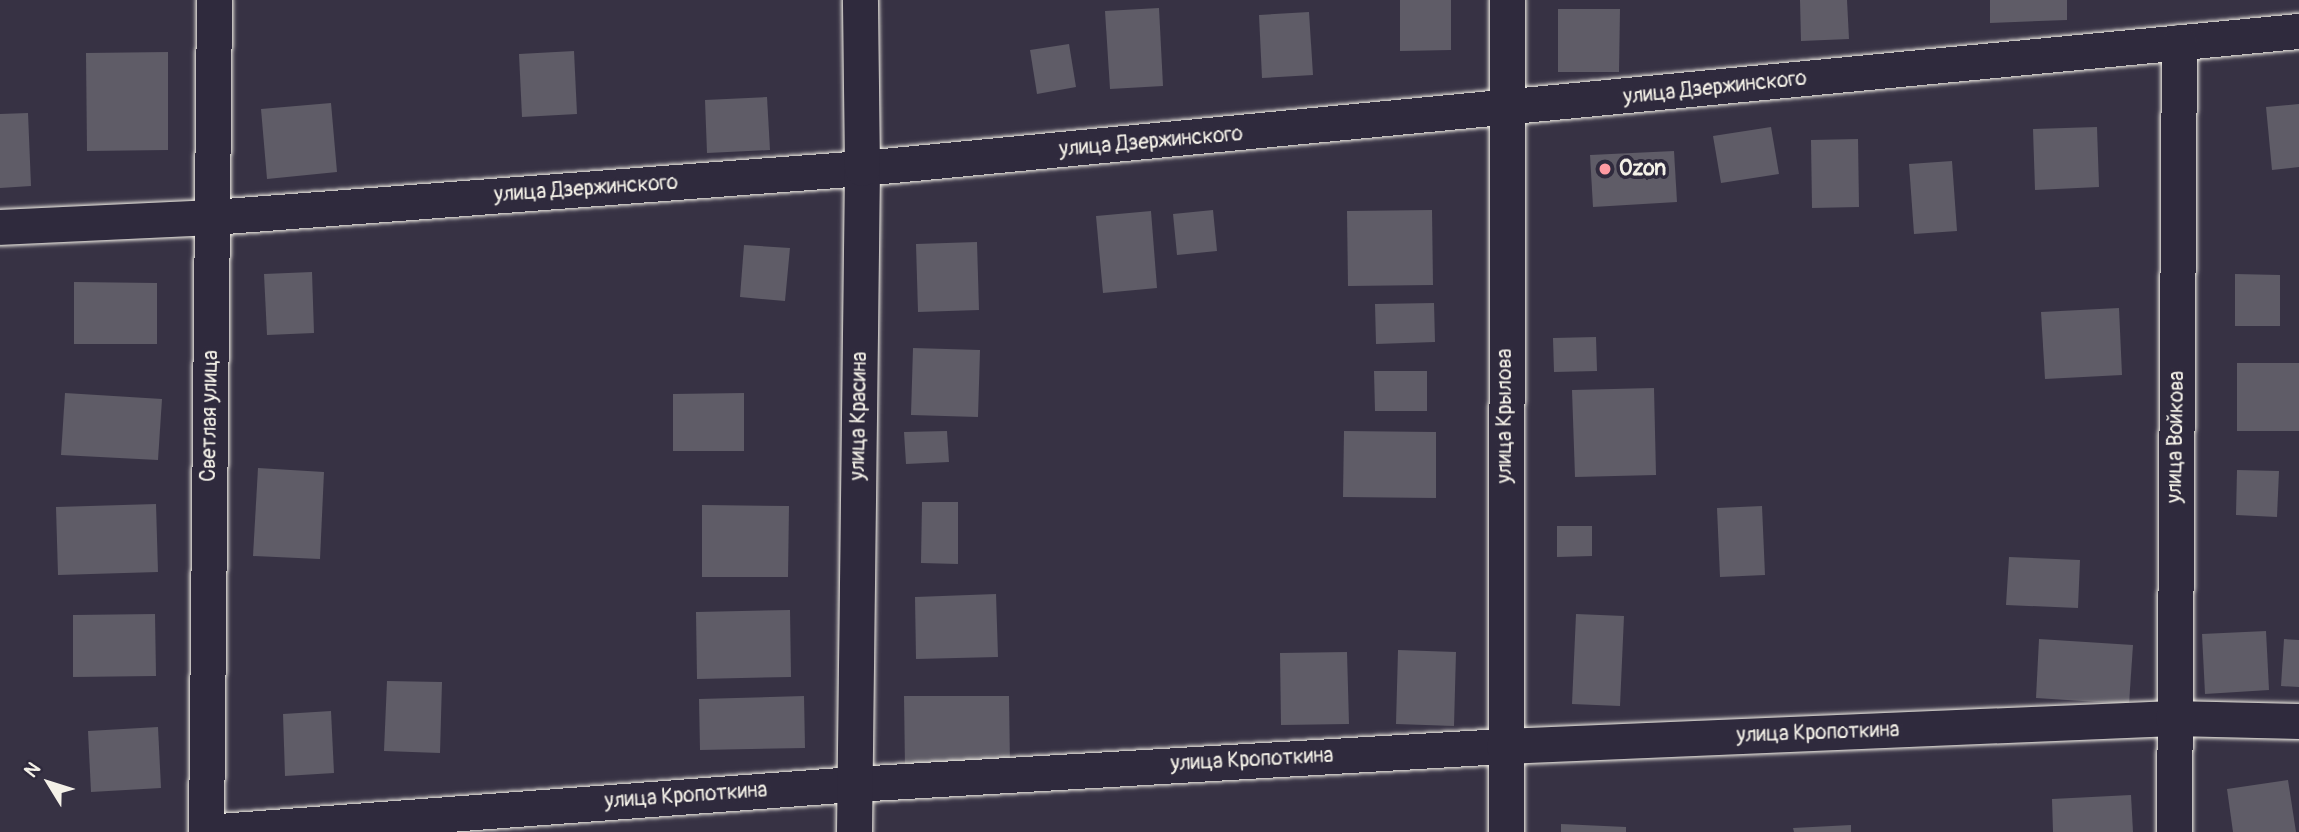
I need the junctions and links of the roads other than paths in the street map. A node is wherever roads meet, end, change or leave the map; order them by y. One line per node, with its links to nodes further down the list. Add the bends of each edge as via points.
1 (214, 0): 8 (street, Светлая улица)
2 (860, 0): 7 (street, улица Красина)
3 (1507, 0): 6 (street, улица Крылова)
4 (2299, 31): 5 (street, улица Дзержинского)
5 (2179, 42): 6 (street, улица Дзержинского); 10 (street, улица Войкова)
6 (1505, 108): 7 (street, улица Дзержинского); 12 (street, улица Крылова)
7 (862, 168): 8 (street, улица Дзержинского); 13 (street, улица Красина)
8 (212, 217): 9 (street, улица Дзержинского); 14 (street, Светлая улица)
9 (0, 227)
10 (2173, 718): 11 (street, улица Кропоткина); 12 (street, улица Кропоткина); 17 (street, улица Войкова)
11 (2299, 721)
12 (1504, 746): 13 (street, улица Кропоткина); 16 (street, улица Крылова)
13 (854, 784): 14 (street, улица Кропоткина); 15 (street, улица Красина)
14 (206, 832)
15 (854, 832)
16 (1506, 832)
17 (2174, 832)

